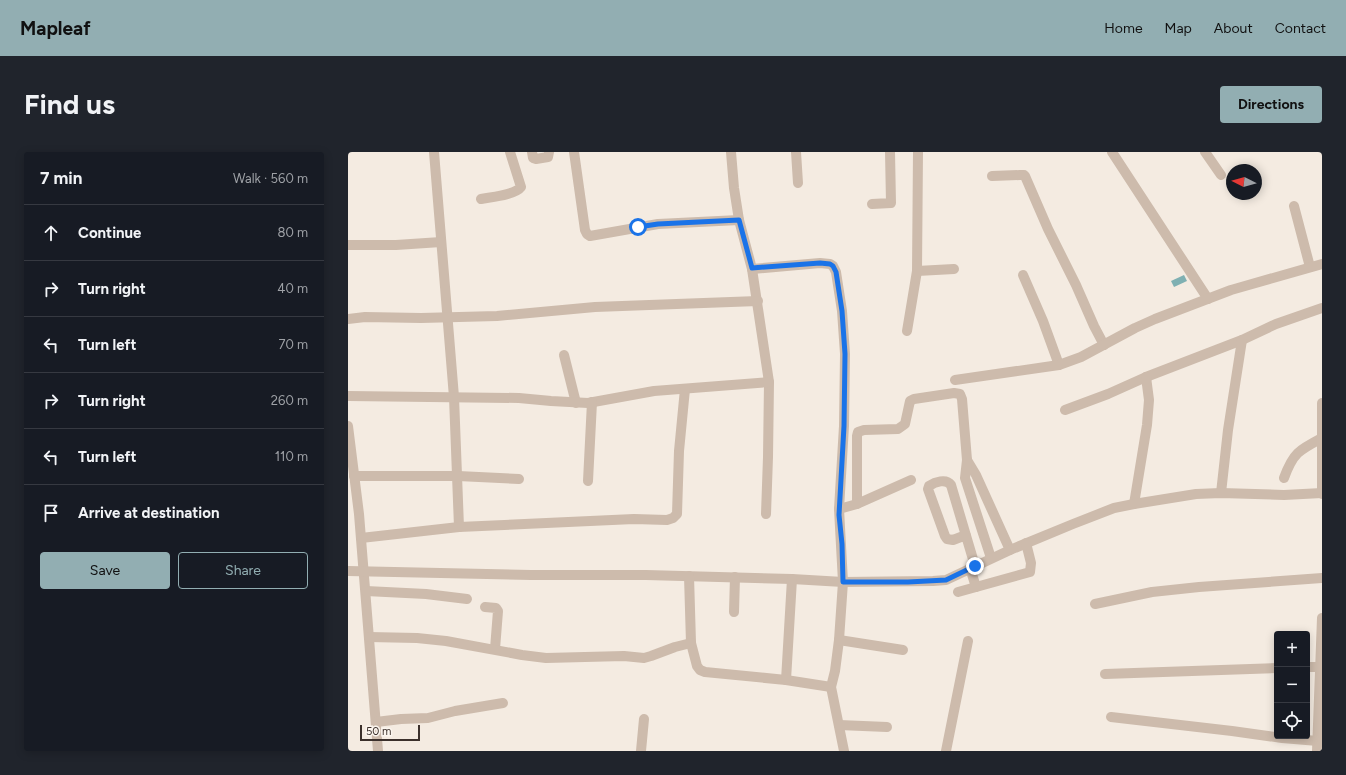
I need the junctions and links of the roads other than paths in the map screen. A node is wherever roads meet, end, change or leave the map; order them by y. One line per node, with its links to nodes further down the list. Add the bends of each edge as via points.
1 (434, 152): 19 (street)
2 (510, 152): 15 (street, via 521,187 518,191)
3 (532, 152): 4 (street, via 533,158 536,159 548,157)
4 (549, 152)
5 (574, 152): 18 (street, via 585,230 590,236 658,224)
6 (731, 152): 18 (street)
7 (796, 152): 14 (street)
8 (890, 152): 16 (street, via 891,203)
9 (918, 152): 25 (street)
10 (1112, 152): 27 (street)
11 (1205, 152): 13 (street)
12 (992, 176): 34 (street, via 1024,175)
13 (1221, 176)
14 (798, 183)
15 (481, 199)
16 (872, 204)
17 (1294, 206): 22 (street)
18 (739, 220): 23 (street)
19 (441, 242): 20 (street); 30 (street)
20 (348, 245)
21 (1322, 264): 22 (street)
22 (1310, 267): 27 (street)
23 (752, 268): 28 (street); 63 (street, via 820,263 830,264 836,272 845,354)
24 (954, 269): 25 (street)
25 (917, 271): 32 (street)
26 (1023, 275): 36 (street)
27 (1208, 299): 34 (street, via 1149,322)
28 (758, 301): 30 (street, via 594,307); 39 (street)
29 (1322, 308): 33 (street, via 1283,321)
30 (448, 318): 31 (street); 42 (street)
31 (348, 319)
32 (907, 331)
33 (1242, 340): 37 (street); 59 (street)
34 (1104, 345): 36 (street)
35 (564, 355): 44 (street)
36 (1059, 365): 38 (street)
37 (1146, 377): 47 (street); 62 (street, via 1147,425)
38 (954, 380)
39 (769, 382): 40 (street); 64 (street)
40 (685, 389): 43 (street, via 654,391); 66 (street, via 676,514 673,518)
41 (348, 396): 42 (street)
42 (454, 397): 44 (street, via 519,398); 52 (street)
43 (592, 402): 44 (street); 56 (street)
44 (576, 403)
45 (1322, 403): 46 (street)
46 (1322, 408): 49 (street)
47 (1065, 410)
48 (348, 426): 51 (street)
49 (1322, 438): 53 (street, via 1296,453); 60 (street)
50 (967, 460): 57 (street); 58 (street, via 965,478); 61 (street, via 960,394 914,398 910,401 905,424 898,429 858,432)
51 (354, 476): 52 (street); 69 (street)
52 (458, 476): 54 (street); 66 (street)
53 (1284, 478)
54 (520, 479)
55 (911, 480): 61 (street)
56 (588, 481)
57 (979, 482): 58 (street); 65 (street)
58 (968, 486): 67 (street)
59 (1221, 493): 60 (street); 62 (street)
60 (1322, 494)
61 (857, 504): 63 (street)
62 (1134, 504): 70 (street, via 1114,508)
63 (839, 509): 80 (street)
64 (766, 514)
65 (999, 524): 67 (street); 71 (street)
66 (459, 527): 69 (street)
67 (982, 531): 72 (street)
68 (966, 535): 68 (street, via 953,540 947,539 928,486 949,482); 73 (street)
69 (361, 538): 75 (street)
70 (1026, 543): 71 (street); 81 (street, via 1031,563 1030,572)
71 (1010, 550): 72 (street)
72 (991, 558): 73 (street)
73 (973, 567): 80 (street, via 946,580); 81 (street)
74 (348, 571): 75 (street)
75 (363, 571): 76 (street); 82 (street)
76 (689, 576): 77 (street); 92 (street)
77 (735, 577): 79 (street); 87 (street)
78 (1322, 578): 85 (street, via 1152,592)
79 (792, 579): 80 (street); 99 (street)
80 (843, 582): 90 (street)
81 (976, 587): 83 (street)
82 (366, 591): 84 (street); 89 (street)
83 (958, 592)
84 (467, 599)
85 (1095, 604)
86 (485, 607): 93 (street, via 496,608 498,611)
87 (734, 612)
88 (1322, 618): 96 (street)
89 (369, 637): 93 (street, via 417,638); 105 (street)
90 (839, 640): 94 (street); 101 (street)
91 (968, 641): 112 (street)
92 (691, 643): 93 (street, via 644,658 546,658); 99 (street, via 696,666 705,672)
93 (495, 650)
94 (903, 650)
95 (1310, 667): 96 (street)
96 (1320, 667): 100 (street)
97 (1274, 668): 98 (street)
98 (1105, 674)
99 (786, 680): 101 (street)
100 (1320, 686): 108 (street)
101 (831, 687): 106 (street)
102 (503, 703): 105 (street, via 428,718)
103 (1111, 717): 108 (street, via 1282,738)
104 (644, 719): 110 (street)
105 (376, 722): 109 (street)
106 (838, 725): 107 (street); 111 (street)
107 (887, 727)
108 (1318, 746)
109 (378, 751)
110 (641, 751)
111 (844, 751)
112 (946, 751)

